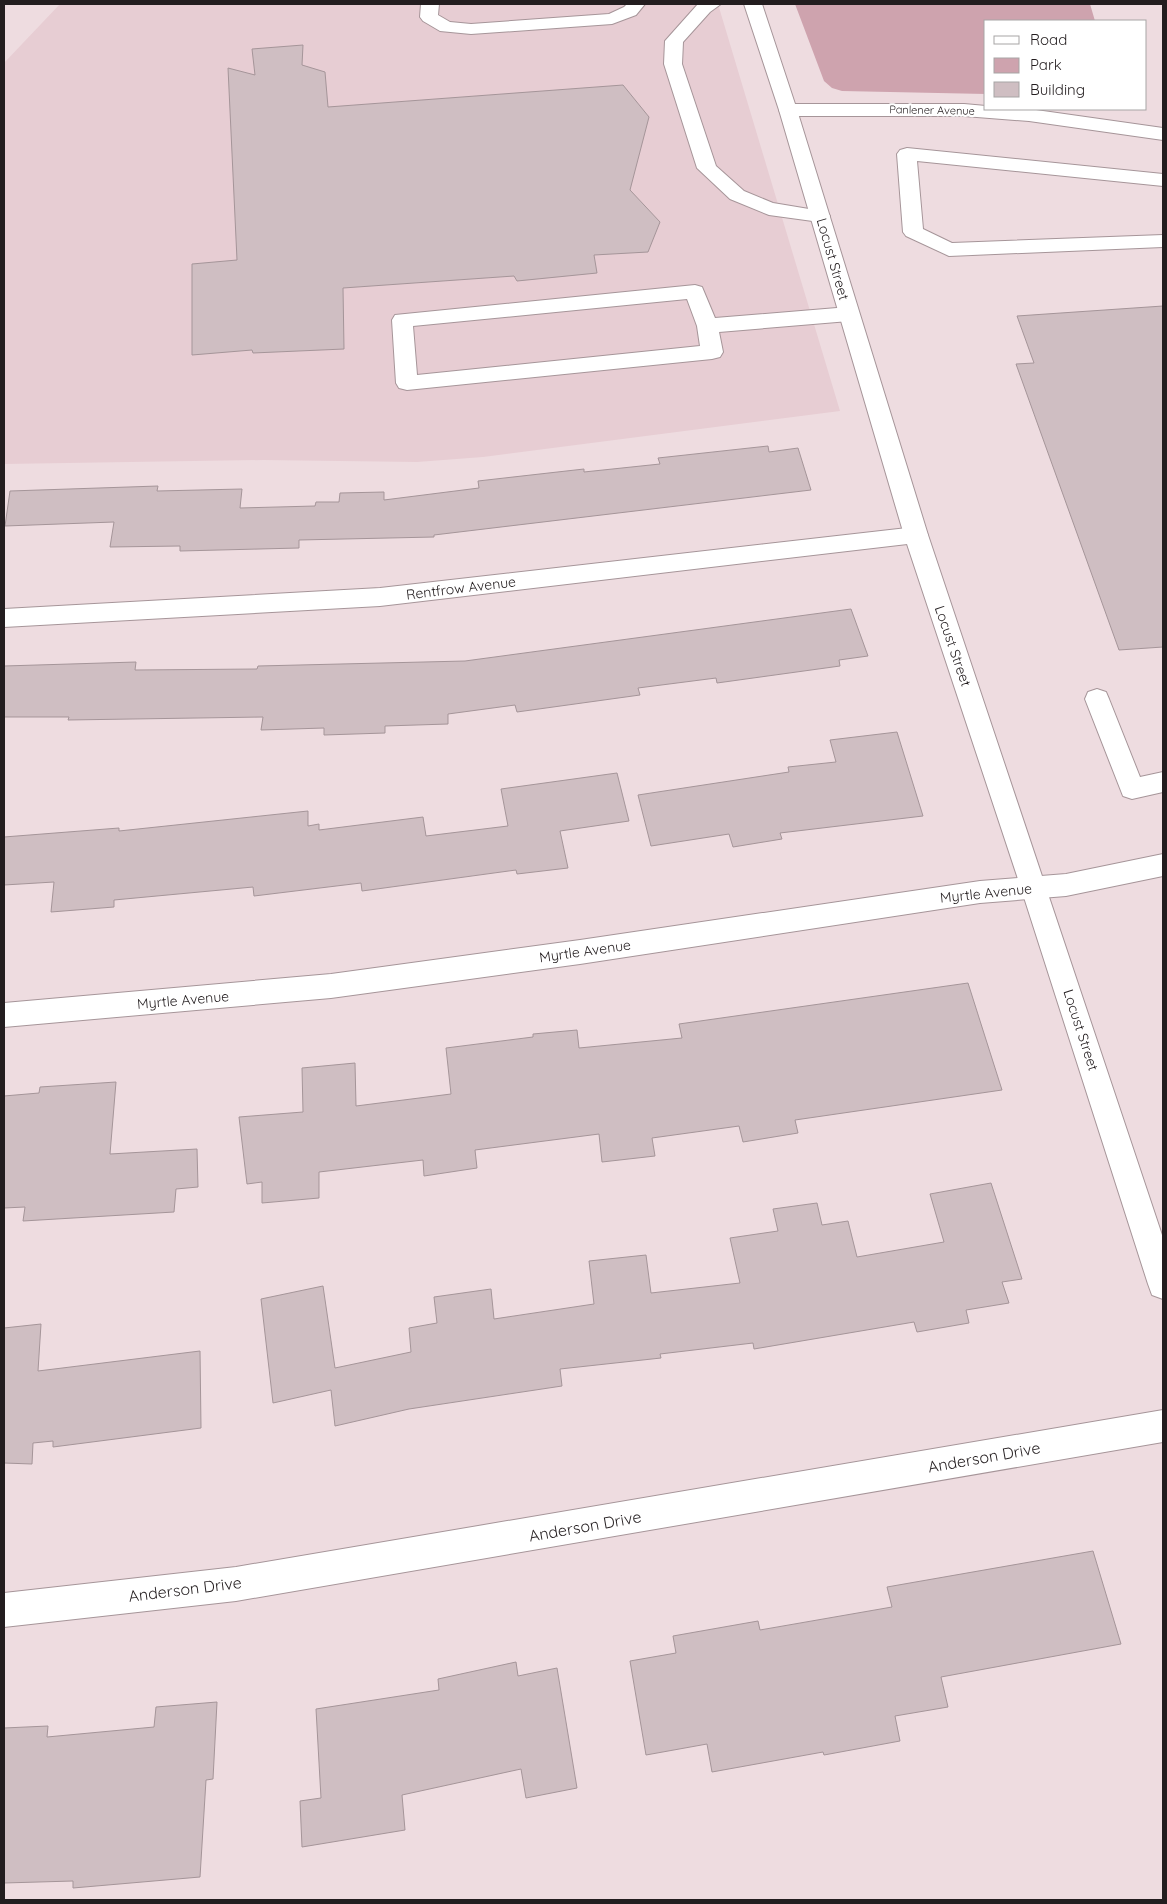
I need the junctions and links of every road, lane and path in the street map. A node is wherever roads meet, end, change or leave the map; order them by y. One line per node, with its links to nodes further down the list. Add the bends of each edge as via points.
1 (430, 4): 2 (street, via 429,17 446,27 471,29 612,19 630,11)
2 (636, 4)
3 (712, 4): 8 (street, via 704,8 674,41 673,64 707,168 737,195 769,209)
4 (753, 4): 5 (street, Locust Street)
5 (788, 110): 6 (street, Panlener Avenue, via 964,110 1029,115); 8 (street, Locust Street)
6 (1163, 134)
7 (1163, 180): 9 (street, via 907,154 913,232 949,250)
8 (820, 216): 10 (street, Locust Street)
9 (1163, 241)
10 (849, 314): 11 (street); 12 (street, Locust Street)
11 (707, 326): 11 (street, via 695,292 402,320 407,383 712,352)
12 (916, 535): 13 (street, Rentfrow Avenue, via 380,598); 17 (street, Locust Street)
13 (4, 618)
14 (1097, 699): 15 (street, via 1132,789)
15 (1163, 782)
16 (1163, 864): 17 (street, Myrtle Avenue, via 1097,880)
17 (1034, 888): 18 (street, Myrtle Avenue, via 980,892 331,986); 19 (street, Locust Street)
18 (4, 1015)
19 (1163, 1284)
20 (1163, 1426): 21 (street, Anderson Drive, via 246,1582)
21 (4, 1610)

